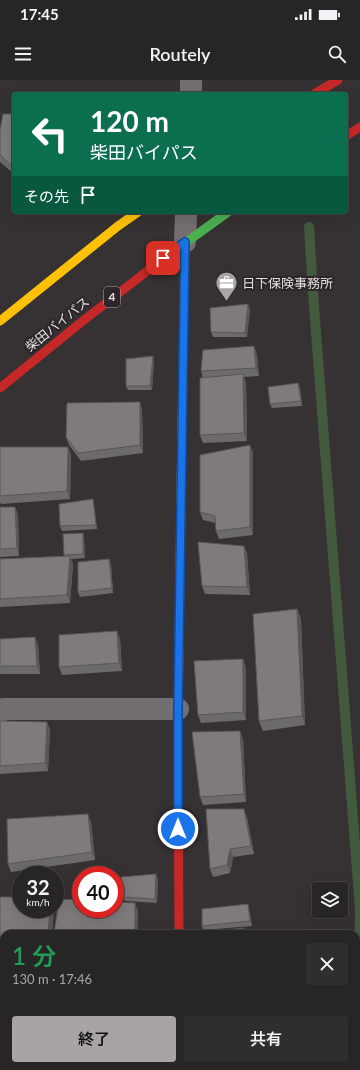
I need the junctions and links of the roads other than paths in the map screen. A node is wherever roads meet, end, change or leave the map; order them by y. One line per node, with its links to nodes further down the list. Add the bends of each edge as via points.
1 (191, 80): 3 (street)
2 (338, 80): 4 (main road)
3 (190, 92)
4 (317, 92)
5 (360, 127): 6 (main road)
6 (348, 135)
7 (135, 214): 11 (main road)
8 (186, 214): 10 (street)
9 (225, 214): 10 (main road, 柴田バイパス / 4)
10 (185, 242): 12 (main road, 柴田バイパス / 4, via 71,328); 13 (main road)
11 (0, 321)
12 (0, 388)
13 (178, 709): 14 (street, via 3,709); 15 (main road)
14 (0, 712)
15 (179, 930)

